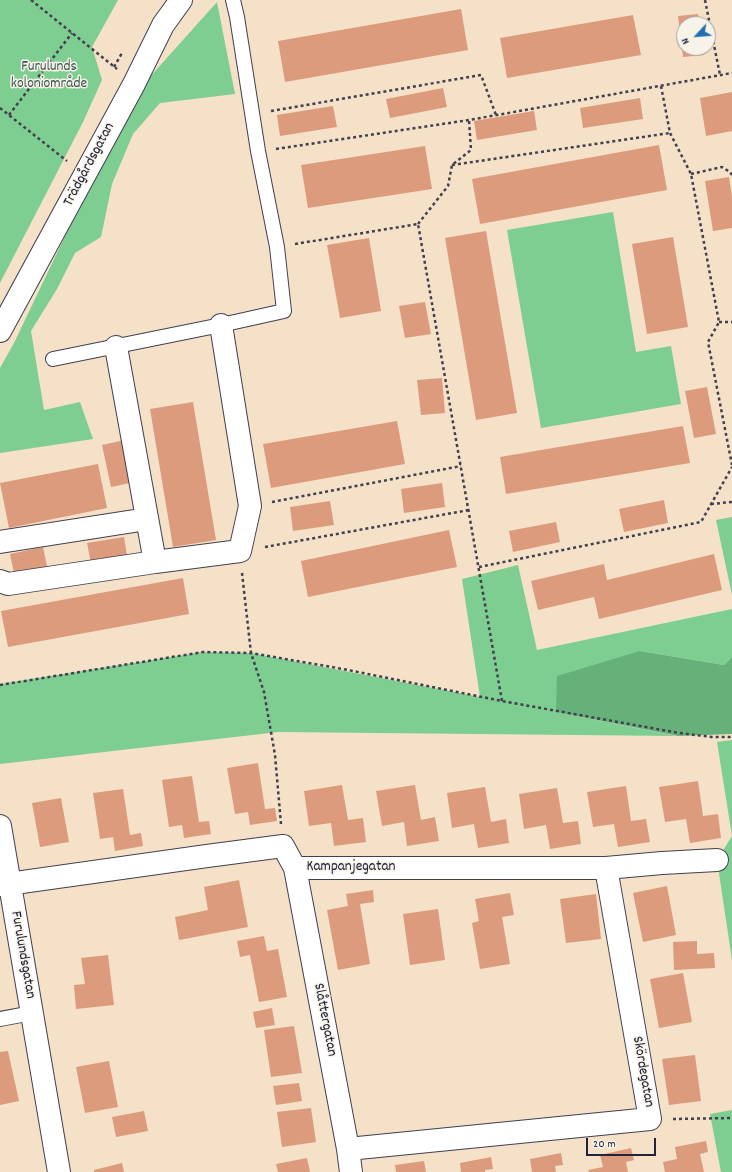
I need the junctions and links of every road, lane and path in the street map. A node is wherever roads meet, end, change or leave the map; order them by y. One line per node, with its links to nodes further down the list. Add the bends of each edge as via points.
1 (31, 0): 5 (path)
2 (180, 0): 19 (street, Trädgårdsgatan, via 163,25)
3 (233, 0): 11 (lane)
4 (705, 0): 8 (path)
5 (72, 33): 6 (path); 12 (path)
6 (114, 67)
7 (732, 73): 8 (path)
8 (720, 75): 9 (path)
9 (661, 86): 13 (path); 15 (path)
10 (0, 108): 12 (path)
11 (252, 114): 13 (path, via 481,75); 16 (lane)
12 (9, 115): 19 (path)
13 (496, 115): 14 (path)
14 (469, 120): 16 (path); 17 (path, via 471,150)
15 (670, 133): 17 (path); 18 (path)
16 (258, 151): 22 (lane)
17 (452, 165): 21 (path, via 448,186)
18 (691, 174): 20 (path, via 722,167); 23 (path)
19 (84, 175): 26 (street, Trädgårdsgatan)
20 (732, 175)
21 (418, 224): 22 (path); 29 (path)
22 (277, 247): 25 (lane, via 284,311)
23 (719, 322): 24 (path); 30 (path, via 708,342)
24 (732, 322)
25 (221, 325): 27 (lane); 33 (street)
26 (0, 330)
27 (116, 347): 28 (lane); 35 (street)
28 (53, 359)
29 (461, 466): 33 (path); 34 (path)
30 (732, 466): 32 (path)
31 (732, 502): 32 (path)
32 (711, 504): 39 (path, via 701,522)
33 (250, 506): 37 (street)
34 (468, 510): 37 (path); 39 (path)
35 (148, 519): 36 (street); 38 (street)
36 (0, 542)
37 (240, 551): 38 (street); 41 (path)
38 (155, 562): 40 (street, via 8,584)
39 (479, 567): 43 (path)
40 (0, 581)
41 (251, 653): 42 (path, via 202,652); 43 (path); 46 (path, via 264,692 275,755)
42 (0, 685)
43 (502, 701): 44 (path, via 679,734)
44 (732, 737)
45 (0, 826): 50 (street, Furulundsgatan)
46 (283, 846): 48 (street, Kampanjegatan); 50 (street)
47 (717, 860): 49 (street, Kampanjegatan)
48 (295, 868): 49 (street, Kampanjegatan); 55 (street, Slåttergatan)
49 (606, 868): 54 (street, Skördegatan)
50 (5, 884): 51 (street, Furulundsgatan)
51 (32, 1013): 52 (lane, Furulundsgatan); 56 (street, Furulundsgatan)
52 (0, 1019)
53 (732, 1118): 54 (path)
54 (650, 1119): 55 (street, Skördegatan)
55 (348, 1149): 57 (street, Slåttergatan)
56 (59, 1172)
57 (350, 1172)

